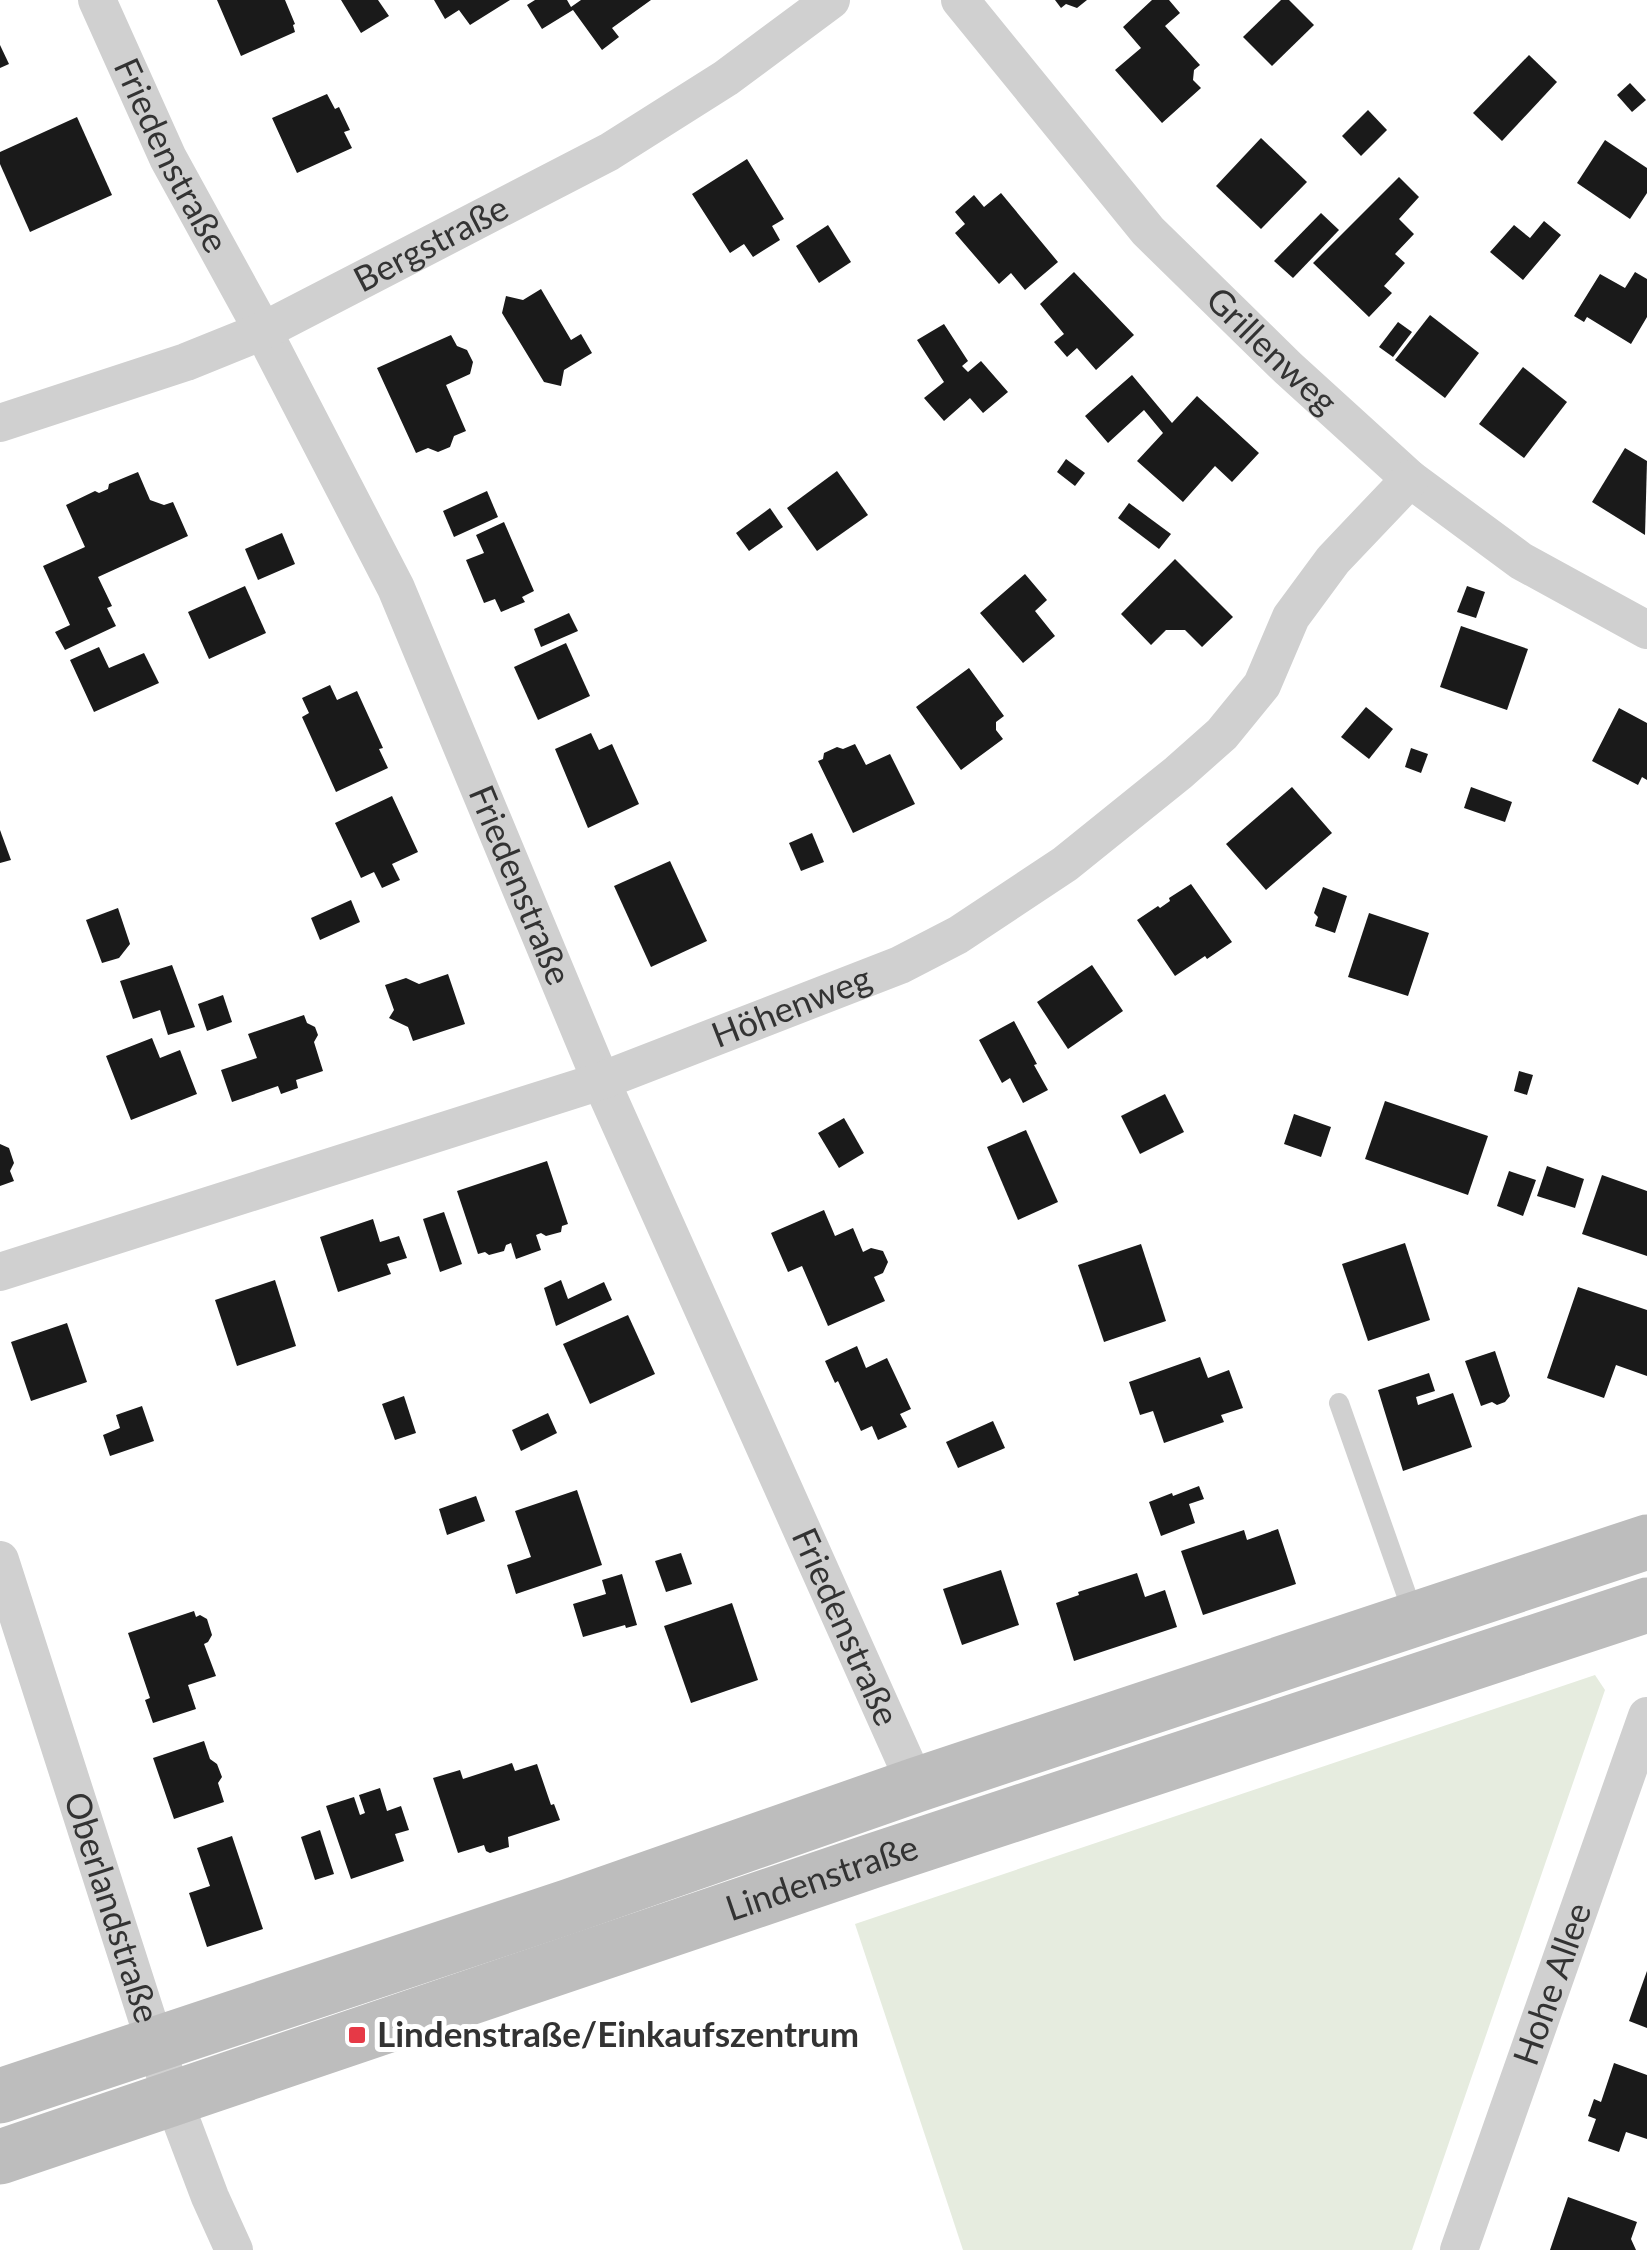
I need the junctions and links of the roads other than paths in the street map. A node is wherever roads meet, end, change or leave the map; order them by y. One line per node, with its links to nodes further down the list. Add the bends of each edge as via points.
1 (97, 0): 4 (street, Friedenstraße, via 168,158)
2 (831, 0): 4 (street, Bergstraße, via 726,78 609,152)
3 (960, 0): 6 (street, Grillenweg, via 1148,231)
4 (264, 331): 5 (street, Bergstraße); 8 (street, Friedenstraße, via 396,588)
5 (0, 423)
6 (1410, 478): 7 (street, Grillenweg, via 1520,561); 8 (street, Höhenweg, via 1332,560 1291,617 1262,686 1222,734 1064,864 900,965)
7 (1647, 630)
8 (600, 1081): 9 (street, Höhenweg); 16 (street, Friedenstraße)
9 (0, 1272)
10 (1339, 1403): 14 (lane)
11 (1647, 1542): 14 (street, Lindenstraße)
12 (0, 1560): 18 (street, Oberlandstraße)
13 (1647, 1605): 16 (street, Lindenstraße)
14 (1415, 1618): 16 (street, Lindenstraße)
15 (1647, 1716): 23 (street, Hohe Allee)
16 (965, 1793): 17 (street, Lindenstraße); 17 (street, Lindenstraße)
17 (579, 1932): 18 (street, Lindenstraße); 20 (street, Lindenstraße)
18 (155, 2043): 19 (street, Lindenstraße); 20 (street, Oberlandstraße)
19 (0, 2096)
20 (173, 2099): 21 (street, Lindenstraße); 22 (street, Oberlandstraße)
21 (0, 2157)
22 (234, 2250)
23 (1459, 2250)

